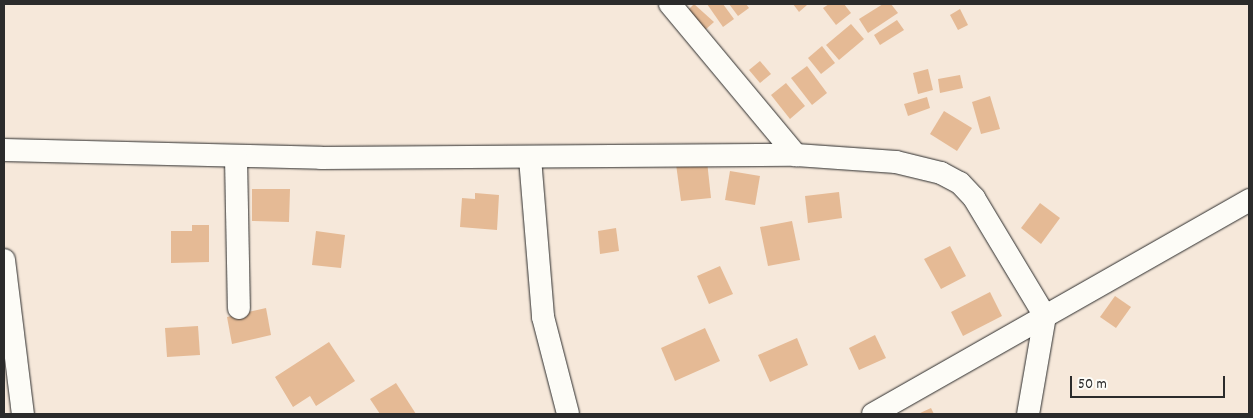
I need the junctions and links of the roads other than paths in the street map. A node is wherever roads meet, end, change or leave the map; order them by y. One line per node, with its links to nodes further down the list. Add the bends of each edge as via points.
1 (670, 4): 3 (street)
2 (4, 150): 4 (street)
3 (796, 155): 5 (street); 9 (street, via 896,162 941,174 960,183 974,198)
4 (236, 158): 5 (street); 8 (street)
5 (530, 158): 11 (street, via 542,317)
6 (1249, 200): 9 (street)
7 (4, 260): 10 (street)
8 (240, 308)
9 (1045, 316): 12 (street); 13 (street)
10 (23, 414)
11 (568, 414)
12 (874, 414)
13 (1028, 414)

